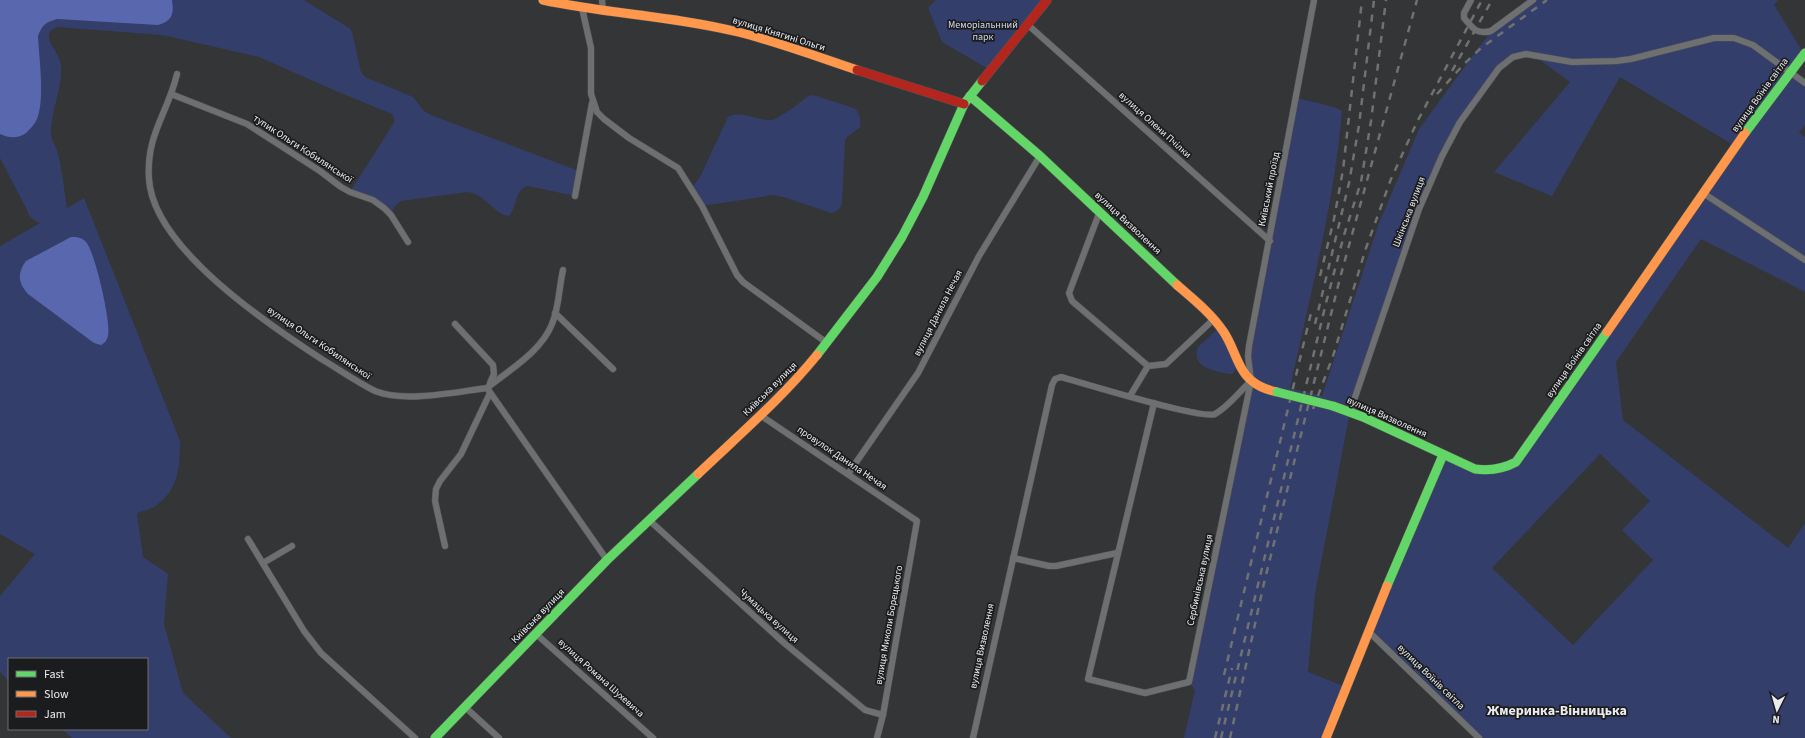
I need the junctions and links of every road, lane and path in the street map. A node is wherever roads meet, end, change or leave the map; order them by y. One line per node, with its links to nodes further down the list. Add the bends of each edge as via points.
1 (543, 0): 7 (street, вулиця Княгині Ольги)
2 (602, 0): 8 (street)
3 (1047, 0): 9 (street, Київська вулиця)
4 (1314, 0): 22 (street, Київський проїзд)
5 (1471, 0): 6 (street, via 1464,18 1478,33 1491,31)
6 (1533, 0)
7 (582, 8): 8 (street, вулиця Княгині Ольги); 16 (street, via 591,48)
8 (603, 11): 17 (street, вулиця Княгині Ольги, via 684,21 739,32)
9 (1027, 24): 15 (street, Київська вулиця); 22 (street, вулиця Олени Пчілки)
10 (1805, 52): 11 (street, вулиця Воїнів світла)
11 (1790, 72): 13 (street, Шкінська вулиця); 19 (street, вулиця Воїнів світла); 36 (street, Шкінська вулиця, via 1752,45 1728,37 1616,61 1572,62 1534,54 1513,57 1499,68 1460,122 1442,156 1419,209)
12 (177, 74): 14 (street, вулиця Ольги Кобилянської)
13 (1805, 83)
14 (171, 94): 23 (street, тупик Ольги Кобилянської, via 247,124 341,187 373,200 391,215); 33 (street, вулиця Ольги Кобилянської, via 151,146 148,174 150,190 158,213 166,226 203,269 280,332 375,392 409,397)
15 (970, 96): 17 (street, Київська вулиця); 18 (street, вулиця Визволення)
16 (592, 102): 20 (street); 29 (street, via 597,112 609,123 681,171 702,206 732,268 743,282)
17 (964, 104): 29 (street, Київська вулиця, via 923,197 902,237)
18 (1040, 156): 21 (street, вулиця Визволення); 39 (street, вулиця Данила Нечая, via 979,256 918,373)
19 (1703, 193): 24 (street); 38 (street, вулиця Воїнів світла, via 1516,462 1498,470 1483,471)
20 (575, 196)
21 (1100, 211): 27 (street, вулиця Визволення); 30 (street, via 1068,293 1072,301)
22 (1270, 241): 32 (street, Київський проїзд, via 1249,346)
23 (408, 242)
24 (1805, 260)
25 (562, 270): 26 (street)
26 (555, 313): 31 (street); 33 (street, via 550,327 538,345)
27 (1214, 319): 30 (street, via 1166,364); 32 (street, вулиця Визволення)
28 (455, 324): 33 (street, via 493,365 494,374)
29 (828, 343): 37 (street, Київська вулиця)
30 (1148, 366): 34 (street)
31 (613, 369)
32 (1251, 381): 35 (street, вулиця Визволення, via 1214,414 1204,415); 36 (street, вулиця Визволення, bridge, via 1263,388); 45 (street, Сербинівська вулиця, via 1189,682 1145,693 1088,679)
33 (489, 391): 44 (street, via 461,454 436,490); 47 (street)
34 (1130, 396): 35 (street, вулиця Визволення); 46 (street, вулиця Визволення, via 1061,378 1055,379)
35 (1154, 403): 45 (street)
36 (1350, 412): 38 (street, вулиця Визволення)
37 (760, 415): 39 (street, провулок Данила Нечая); 41 (street, Київська вулиця)
38 (1443, 455): 49 (street)
39 (848, 474): 40 (street, провулок Данила Нечая)
40 (913, 517): 52 (street, вулиця Миколи Борецького, via 918,525)
41 (649, 520): 47 (street, Київська вулиця); 52 (street, Чумацька вулиця, via 783,642 865,710)
42 (248, 538): 48 (street)
43 (292, 546): 48 (street)
44 (445, 546)
45 (1117, 553): 46 (street, via 1056,566)
46 (1013, 558): 58 (street, вулиця Визволення)
47 (607, 560): 50 (street, Київська вулиця)
48 (262, 563): 53 (street, via 304,631 321,653)
49 (1368, 631): 59 (street); 60 (street, вулиця Воїнів світла)
50 (536, 634): 51 (street, Київська вулиця); 56 (street, вулиця Романа Шухевича)
51 (465, 706): 54 (street, Київська вулиця); 55 (street)
52 (883, 715): 57 (street, вулиця Миколи Борецького)
53 (415, 738)
54 (435, 738)
55 (499, 738)
56 (653, 738)
57 (877, 738)
58 (973, 738)
59 (1326, 738)
60 (1479, 738)

